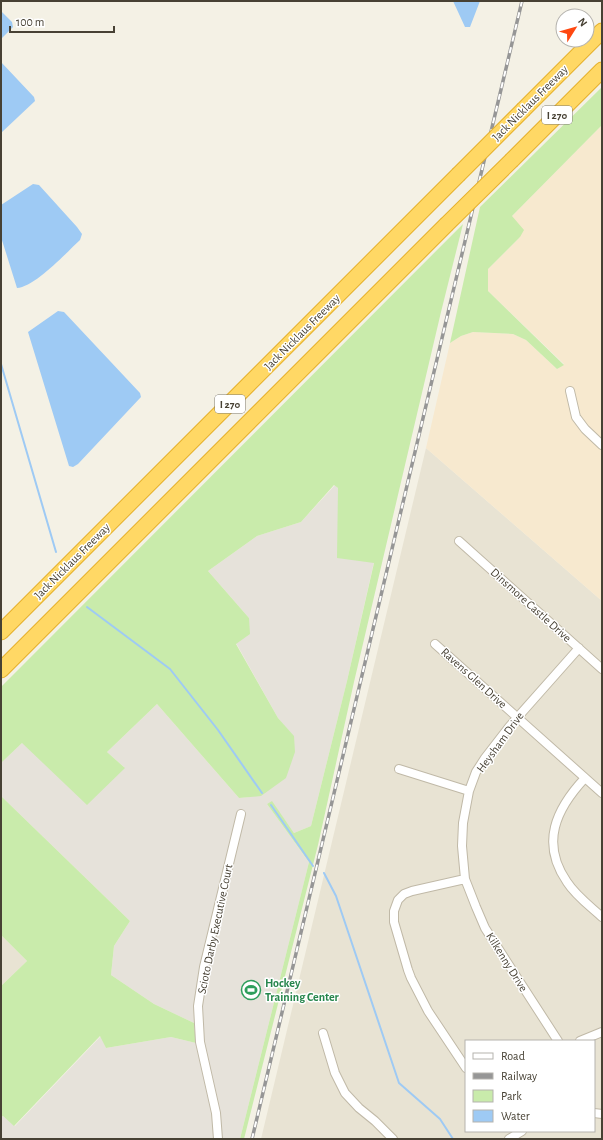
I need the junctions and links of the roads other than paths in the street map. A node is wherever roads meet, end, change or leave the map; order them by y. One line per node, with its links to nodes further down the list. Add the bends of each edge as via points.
1 (602, 31): 6 (highway, Jack Nicklaus Freeway / I 270, bridge)
2 (602, 70): 10 (highway, I 270, bridge)
3 (570, 391): 4 (street, via 576,417)
4 (602, 445)
5 (459, 541): 8 (street, Dinsmore Castle Drive)
6 (1, 632)
7 (435, 644): 11 (street, Ravens Glen Drive)
8 (579, 648): 9 (street, Dinsmore Castle Drive); 11 (street, Heysham Drive)
9 (602, 669)
10 (1, 670)
11 (517, 717): 13 (street, Ravens Glen Drive); 14 (street, Heysham Drive, via 485,758)
12 (399, 769): 14 (street)
13 (586, 778): 15 (street, Ravens Glen Drive); 18 (street, via 560,811 554,833 554,856 568,883)
14 (469, 791): 17 (street, Heysham Drive, via 462,846)
15 (602, 793)
16 (241, 814): 26 (street, Scioto Darby Executive Court, via 204,967 198,1006 200,1042 216,1113)
17 (465, 879): 21 (street, Kilkenny Drive, via 488,933); 23 (street, via 404,894 398,900 394,911 394,922 411,978 428,1011)
18 (602, 917)
19 (602, 1032): 22 (street)
20 (323, 1033): 27 (street, via 344,1093)
21 (557, 1040)
22 (582, 1040)
23 (465, 1066)
24 (520, 1132): 25 (street)
25 (510, 1137)
26 (218, 1139)
27 (393, 1139)

